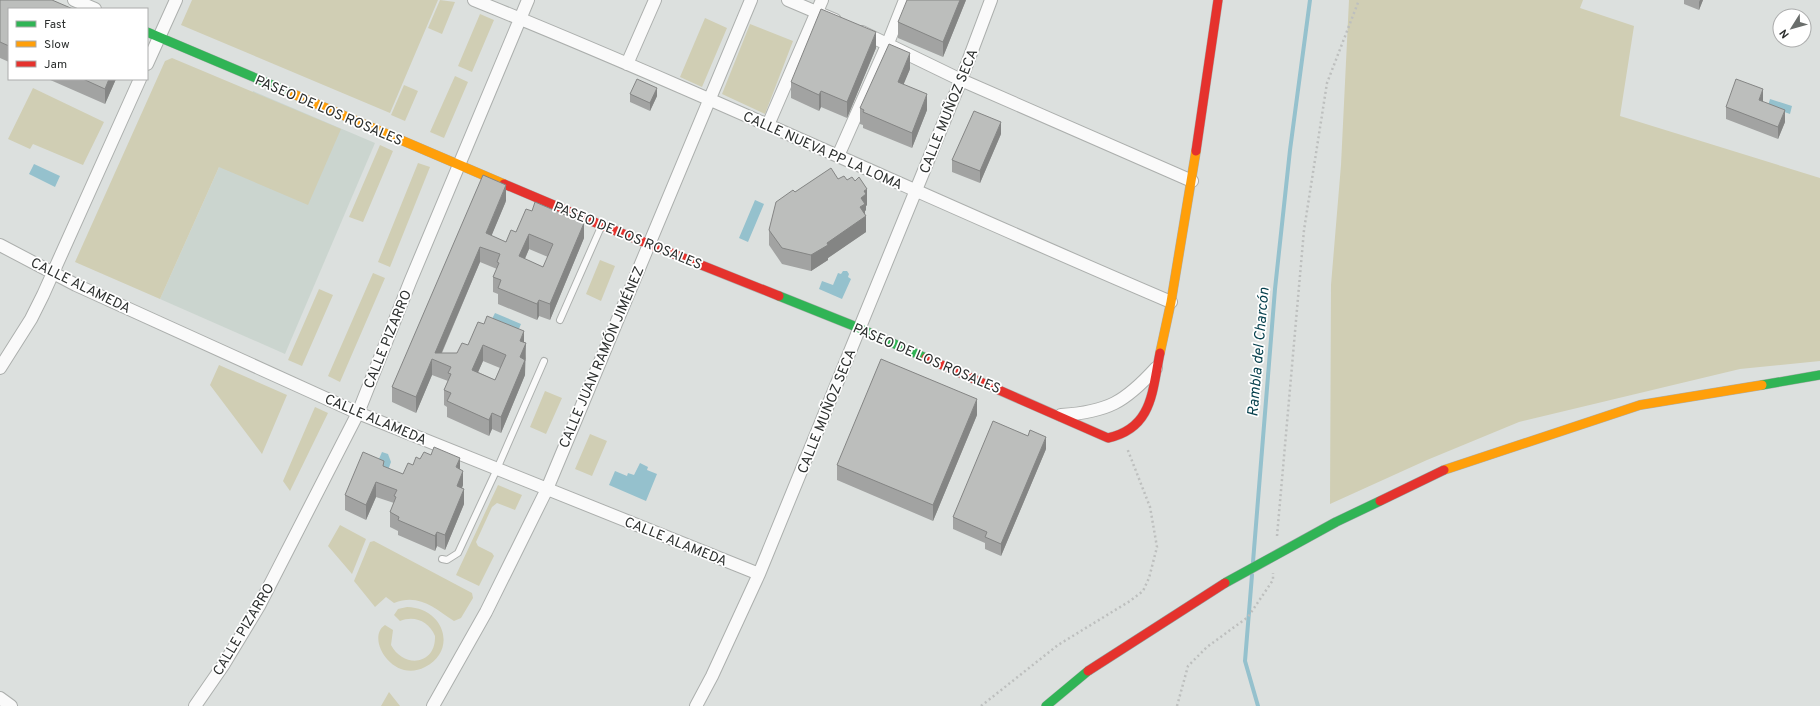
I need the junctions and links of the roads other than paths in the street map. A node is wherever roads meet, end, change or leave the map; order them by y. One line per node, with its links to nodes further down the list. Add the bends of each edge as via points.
1 (74, 0): 12 (street)
2 (176, 0): 16 (street)
3 (474, 0): 14 (street, CALLE NUEVA PP LA LOMA)
4 (528, 0): 14 (street, CALLE PIZARRO)
5 (655, 0): 19 (street)
6 (751, 0): 22 (street, CALLE JUAN RAMÓN JIMÉNEZ)
7 (788, 0): 13 (street)
8 (822, 0): 13 (street)
9 (905, 0): 17 (street)
10 (991, 0): 21 (street, CALLE MUÑOZ SECA)
11 (1218, 0): 26 (street)
12 (93, 8)
13 (817, 12): 17 (street); 23 (street)
14 (520, 19): 19 (street, CALLE NUEVA PP LA LOMA); 25 (street, CALLE PIZARRO)
15 (148, 32): 16 (street, PASEO DE LOS ROSALES)
16 (159, 37): 18 (street); 25 (street, PASEO DE LOS ROSALES)
17 (888, 43): 21 (street); 24 (street)
18 (148, 62)
19 (627, 64): 22 (street, CALLE NUEVA PP LA LOMA)
20 (140, 80): 31 (street)
21 (961, 80): 26 (street); 27 (street, CALLE MUÑOZ SECA)
22 (708, 99): 23 (street, CALLE NUEVA PP LA LOMA); 29 (street, CALLE JUAN RAMÓN JIMÉNEZ)
23 (768, 125): 24 (street, CALLE NUEVA PP LA LOMA)
24 (838, 156): 27 (street, CALLE NUEVA PP LA LOMA)
25 (459, 165): 28 (street, PASEO DE LOS ROSALES); 39 (street, CALLE PIZARRO)
26 (1192, 181): 32 (street)
27 (915, 191): 32 (street, CALLE NUEVA PP LA LOMA); 34 (street, CALLE MUÑOZ SECA)
28 (602, 225): 29 (street, PASEO DE LOS ROSALES); 33 (lane)
29 (649, 243): 34 (street, PASEO DE LOS ROSALES); 42 (street, CALLE JUAN RAMÓN JIMÉNEZ)
30 (0, 246): 31 (street, CALLE ALAMEDA)
31 (53, 272): 37 (street, via 31,319); 39 (street, CALLE ALAMEDA, via 76,285)
32 (1171, 302): 36 (street)
33 (560, 320)
34 (859, 328): 40 (street, PASEO DE LOS ROSALES); 44 (street, CALLE MUÑOZ SECA)
35 (544, 361): 41 (lane)
36 (1158, 366): 40 (street, via 1134,391 1119,402 1083,414); 40 (street, PASEO DE LOS ROSALES, via 1148,410 1135,426 1122,435 1108,438)
37 (0, 368)
38 (1820, 375): 50 (street, bridge, via 1640,406 1444,470 1336,522 1214,589 1088,671)
39 (358, 413): 41 (street, CALLE ALAMEDA); 47 (street, CALLE PIZARRO, via 260,606)
40 (1061, 415)
41 (498, 469): 42 (street, CALLE ALAMEDA); 43 (lane, via 458,553 447,560)
42 (547, 488): 44 (street, CALLE ALAMEDA); 48 (street, CALLE JUAN RAMÓN JIMÉNEZ, via 486,612)
43 (442, 559)
44 (759, 574): 49 (street, CALLE MUÑOZ SECA)
45 (0, 698): 46 (street)
46 (11, 706)
47 (195, 706)
48 (433, 706)
49 (696, 706)
50 (1046, 706)

